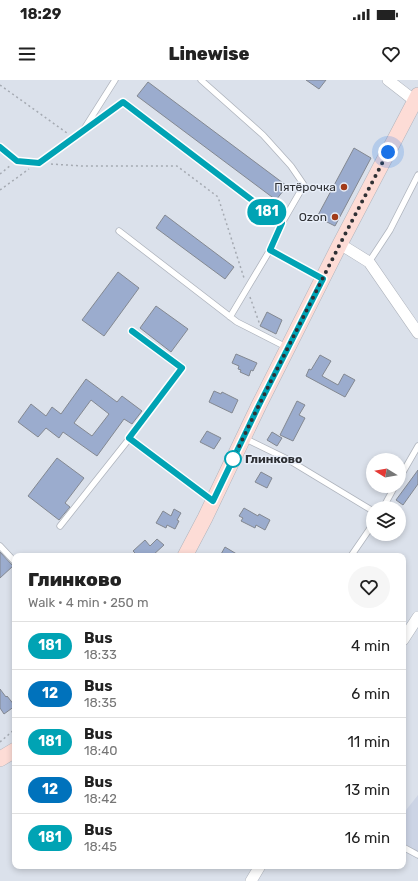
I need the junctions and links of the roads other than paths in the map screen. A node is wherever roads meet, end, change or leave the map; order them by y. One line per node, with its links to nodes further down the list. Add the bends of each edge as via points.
1 (115, 80): 5 (lane)
2 (201, 80): 8 (lane, via 263,135 304,185)
3 (388, 80): 4 (street)
4 (417, 98): 10 (main road)
5 (82, 132): 6 (lane, via 39,163 17,161); 8 (lane, via 123,102)
6 (0, 147)
7 (418, 174): 12 (lane, via 390,230)
8 (282, 223): 11 (lane)
9 (119, 231): 14 (lane)
10 (340, 244): 12 (street); 13 (main road)
11 (270, 250): 13 (lane); 14 (lane)
12 (369, 262): 16 (street)
13 (323, 279): 17 (main road)
14 (230, 317): 17 (lane)
15 (132, 331): 18 (lane, via 182,368)
16 (418, 333)
17 (288, 348): 19 (main road)
18 (129, 438): 22 (lane); 24 (lane)
19 (244, 438): 22 (main road); 23 (lane, via 287,459)
20 (418, 446): 21 (lane)
21 (406, 467)
22 (213, 501): 27 (main road)
23 (366, 507)
24 (60, 526)
25 (366, 534): 28 (lane)
26 (0, 546): 29 (lane)
27 (187, 553)
28 (353, 553)
29 (12, 559)
30 (418, 617): 31 (street)
31 (406, 635)
32 (12, 752): 33 (main road)
33 (0, 760)
34 (406, 849): 35 (lane)
35 (418, 855)
36 (258, 869): 37 (street)
37 (251, 881)

